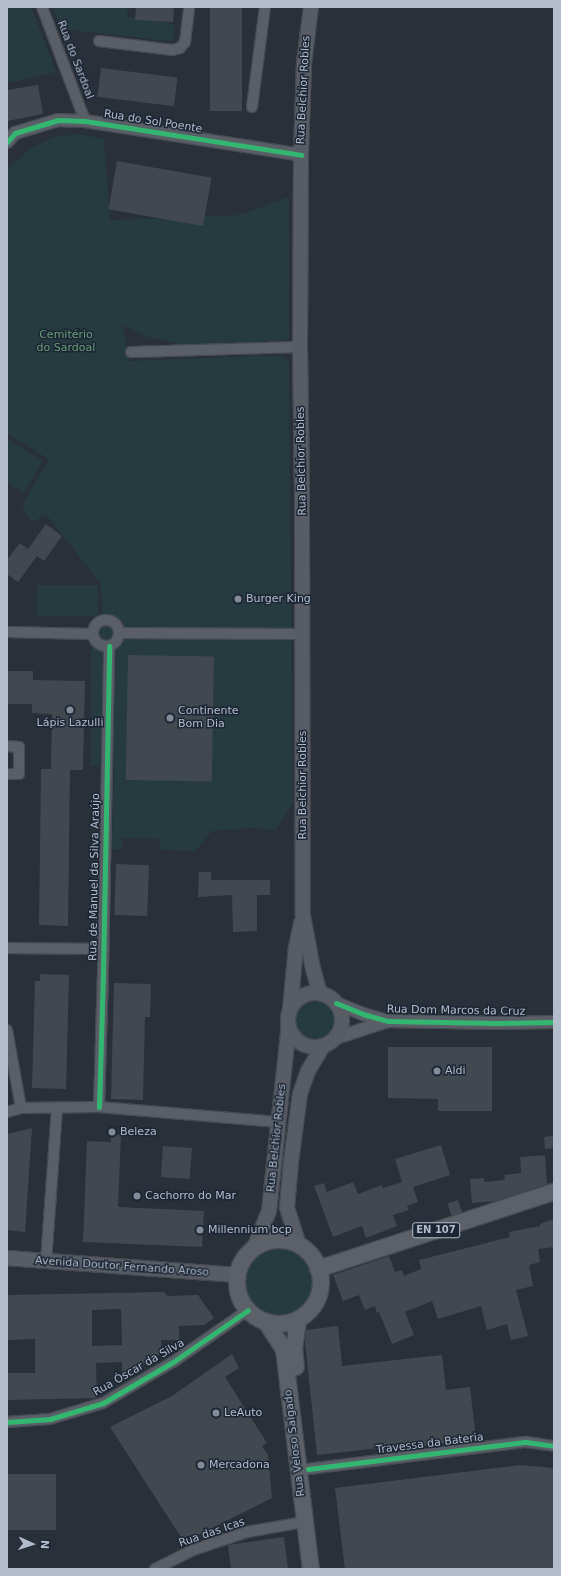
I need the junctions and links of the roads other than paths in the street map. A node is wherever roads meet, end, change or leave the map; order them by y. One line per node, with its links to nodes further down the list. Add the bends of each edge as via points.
1 (42, 7): 7 (street, Rua do Sardoal)
2 (189, 7): 5 (street, via 185,42 180,48 172,50)
3 (265, 7): 6 (street)
4 (311, 7): 9 (main road, Rua Belchior Robles, via 304,63)
5 (99, 41)
6 (252, 107)
7 (85, 121): 8 (street, Rua do Sol Poente, via 58,120 15,134); 9 (street, Rua do Sol Poente)
8 (7, 142)
9 (301, 155): 10 (main road, Rua Belchior Robles)
10 (300, 347): 11 (street); 15 (main road, Rua Belchior Robles)
11 (131, 352)
12 (7, 632): 14 (street)
13 (119, 633): 14 (street, via 114,622 106,620 98,623); 15 (street); 16 (street, via 116,642)
14 (93, 634): 16 (street, via 100,645)
15 (302, 634): 19 (main road, Rua Belchior Robles)
16 (109, 646): 21 (street, Rua de Manuel da Silva Araújo)
17 (7, 746): 18 (street, via 19,746 19,774)
18 (7, 774)
19 (302, 916): 22 (main road, Rua Belchior Robles); 24 (main road, Rua Belchior Robles, via 296,947)
20 (7, 948): 21 (street)
21 (104, 949): 33 (street, Rua de Manuel da Silva Araújo)
22 (320, 993): 23 (main road, via 329,996); 24 (main road, via 302,996)
23 (336, 1003): 25 (street, Rua Dom Marcos da Cruz); 29 (main road, via 342,1016 340,1031)
24 (290, 1010): 27 (main road)
25 (388, 1021): 26 (street, Rua Dom Marcos da Cruz); 29 (street, Rua Dom Marcos da Cruz)
26 (554, 1022)
27 (289, 1025): 30 (main road, via 291,1032 301,1043 308,1046); 35 (main road, Rua Belchior Robles)
28 (7, 1030): 32 (street)
29 (336, 1038): 30 (main road)
30 (323, 1046): 37 (main road, Rua Belchior Robles, via 308,1071 300,1094 290,1162 287,1207)
31 (57, 1107): 32 (street); 33 (street); 40 (street)
32 (21, 1108): 34 (street)
33 (99, 1108): 35 (street)
34 (7, 1112)
35 (278, 1122): 38 (main road, Rua Belchior Robles, via 268,1211)
36 (554, 1192): 41 (main road, EN 107)
37 (299, 1246): 38 (main road, via 288,1241 276,1240 264,1242); 41 (main road, via 314,1260)
38 (254, 1248): 42 (main road, via 246,1255)
39 (7, 1258): 40 (main road, Avenida Doutor Fernando Aroso)
40 (46, 1262): 42 (main road, Avenida Doutor Fernando Aroso)
41 (318, 1269): 44 (main road, via 321,1280 320,1292 307,1312)
42 (237, 1275): 43 (main road, via 237,1288)
43 (248, 1310): 45 (main road); 46 (street, Rua Óscar da Silva, via 173,1362 103,1403 50,1418)
44 (298, 1319): 45 (main road, via 288,1323); 48 (main road, Rua Veloso Salgado, via 294,1349)
45 (266, 1322): 49 (main road, Rua Veloso Salgado, via 284,1350)
46 (7, 1422)
47 (554, 1446): 48 (street, Travessa da Bateria, via 526,1442)
48 (308, 1469): 52 (main road, Rua Veloso Salgado)
49 (304, 1522): 50 (street, Rua das Icas, via 247,1532 193,1550); 51 (main road, Rua Veloso Salgado)
50 (155, 1569)
51 (311, 1569)
52 (322, 1569)

